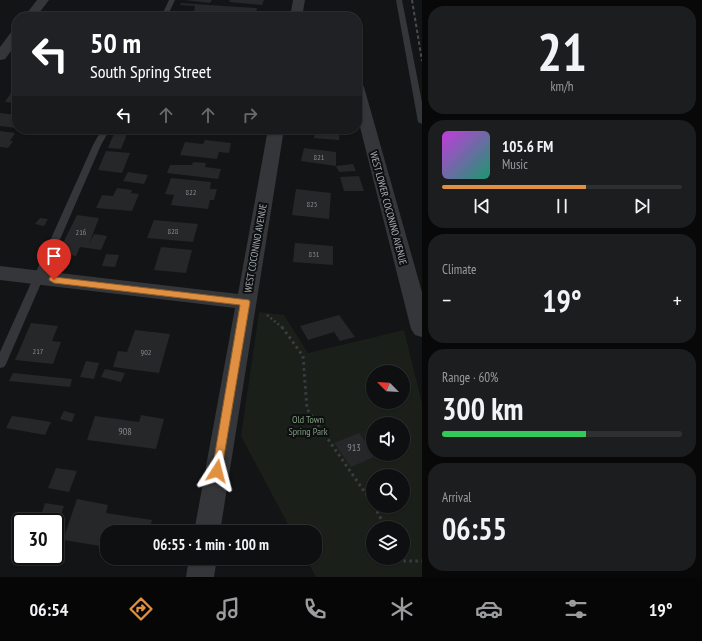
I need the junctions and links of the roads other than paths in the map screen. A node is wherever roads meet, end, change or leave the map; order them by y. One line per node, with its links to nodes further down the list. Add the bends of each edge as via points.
1 (43, 0): 5 (street)
2 (172, 0): 6 (lane)
3 (298, 0): 7 (street)
4 (399, 0): 11 (lane)
5 (34, 12)
6 (166, 12)
7 (297, 12)
8 (12, 34): 9 (street)
9 (0, 56)
10 (362, 106): 17 (street, WEST LOWER COCONINO AVENUE)
11 (422, 122)
12 (103, 134): 15 (lane)
13 (275, 134): 16 (street, WEST COCONINO AVENUE)
14 (0, 273): 15 (street)
15 (39, 278): 16 (street); 18 (lane)
16 (246, 302): 19 (street, WEST COCONINO AVENUE)
17 (422, 329)
18 (0, 364)
19 (208, 525)
20 (202, 565): 21 (street)
21 (200, 577)

